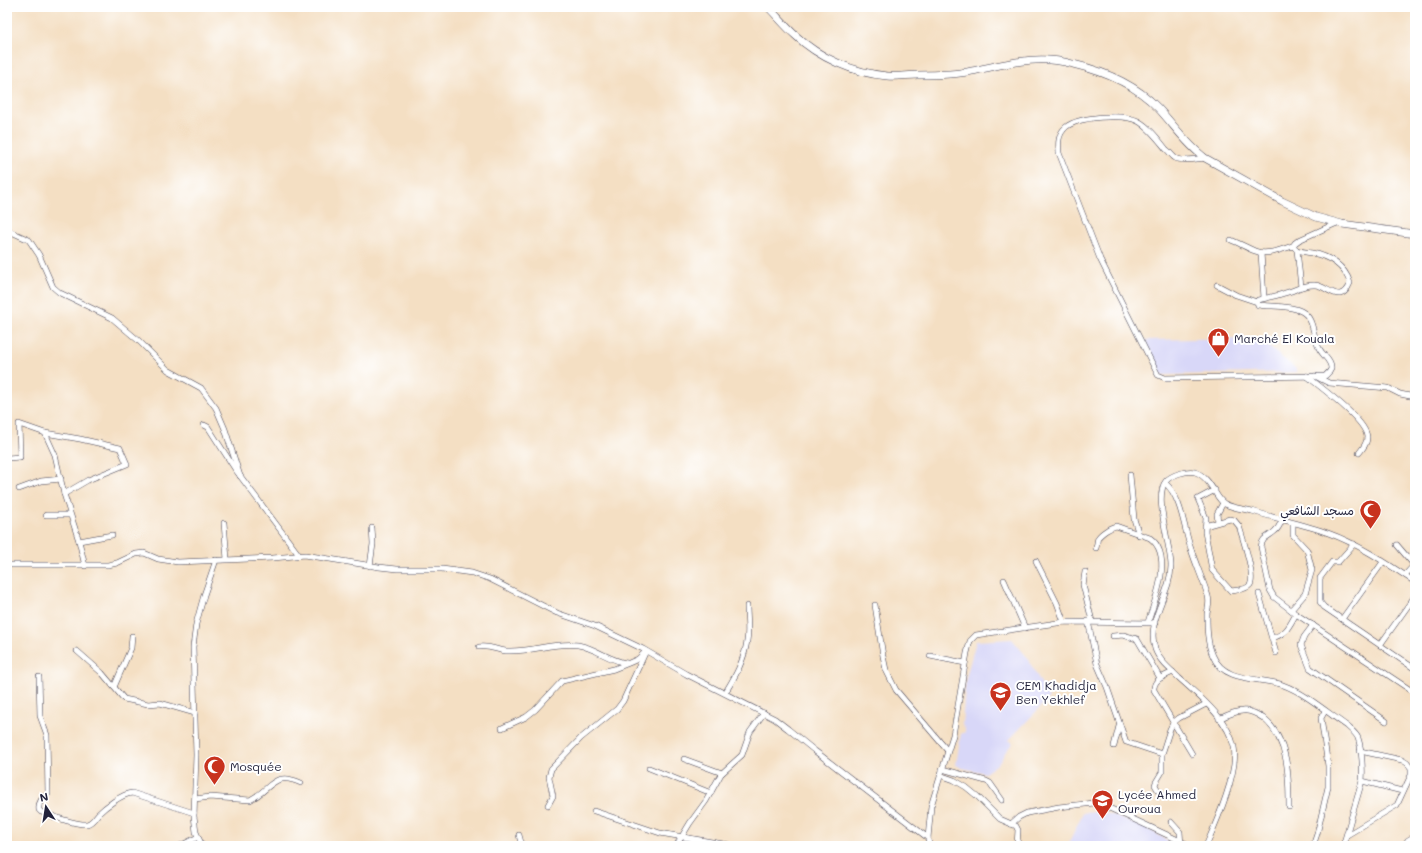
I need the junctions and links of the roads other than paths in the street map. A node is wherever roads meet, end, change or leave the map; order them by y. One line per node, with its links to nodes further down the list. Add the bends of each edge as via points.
1 (768, 7): 2 (main road, via 796,36 812,48 838,63 874,74 954,74 1038,59 1074,64 1101,73 1143,95)
2 (1205, 158): 3 (main road, via 1300,210); 13 (street, via 1174,158 1146,127 1125,117 1111,116 1070,125 1062,132 1058,142 1059,153 1100,259 1158,375 1165,378)
3 (1337, 223): 5 (main road); 7 (street, via 1299,240 1295,243)
4 (7, 230): 21 (street, via 29,240 39,255 53,287 60,293 112,318 168,370 201,388 216,408)
5 (1415, 234)
6 (1231, 240): 8 (street)
7 (1295, 248): 8 (street); 10 (street); 10 (street, via 1331,259 1338,264 1350,283 1345,292 1340,294 1316,285)
8 (1261, 253): 11 (street)
9 (1217, 284): 12 (street, via 1236,295)
10 (1301, 287): 11 (street)
11 (1264, 298): 12 (street)
12 (1257, 302): 14 (street, via 1258,305 1302,311 1311,321 1319,349 1330,362 1331,369 1324,376)
13 (1307, 376): 14 (street); 18 (street, via 1357,418 1365,429 1366,444)
14 (1314, 376): 15 (street, via 1329,383 1388,388)
15 (1415, 397)
16 (204, 426): 21 (street, via 208,427)
17 (45, 433): 19 (street, via 19,424 20,457); 22 (street, via 55,455); 26 (street, via 120,448 127,464 88,480)
18 (1359, 453)
19 (8, 458)
20 (1130, 474): 37 (street, via 1134,518)
21 (240, 476): 42 (street)
22 (61, 479): 24 (street, via 42,481); 26 (street)
23 (1165, 484): 25 (street, via 1166,480 1181,472 1195,472 1208,480); 65 (street, via 1162,503 1170,549 1171,578); 87 (street, via 1171,488 1179,506 1190,548 1210,603 1207,628 1209,646 1214,658 1230,674 1282,684)
24 (19, 489)
25 (1215, 490): 27 (street); 34 (street, via 1198,499 1206,518)
26 (64, 494): 29 (street)
27 (1223, 503): 30 (street); 31 (street, via 1217,514)
28 (46, 515): 29 (street)
29 (70, 515): 38 (street)
30 (1282, 520): 33 (street); 59 (street, via 1274,532 1264,538 1261,547 1270,590 1274,597)
31 (1218, 522): 34 (street); 34 (street, via 1230,519 1239,526 1251,573 1251,582 1245,588 1231,591 1212,570)
32 (224, 523): 44 (street)
33 (1293, 523): 39 (street); 59 (street, via 1293,535 1307,550 1312,570 1305,594)
34 (1205, 526)
35 (372, 528): 50 (street)
36 (112, 535): 38 (street)
37 (1139, 535): 41 (street, via 1113,526 1099,536); 64 (street, via 1155,542 1162,558 1161,582)
38 (79, 540): 49 (street)
39 (1354, 544): 46 (street); 61 (street, via 1338,562 1332,562 1320,578 1320,602)
40 (1397, 545): 47 (street)
41 (1096, 548)
42 (299, 555): 44 (street); 50 (street)
43 (216, 560): 44 (street); 49 (street, via 178,562 136,554 117,563); 88 (street, via 195,632)
44 (227, 560)
45 (1036, 562): 62 (street)
46 (1383, 562): 52 (street); 61 (street)
47 (1414, 564): 52 (street)
48 (7, 565): 49 (street)
49 (85, 566)
50 (370, 566): 74 (street, via 472,573)
51 (1085, 572): 63 (street, via 1083,585)
52 (1405, 575): 54 (street)
53 (1004, 580): 67 (street)
54 (1415, 582)
55 (1259, 594): 70 (street)
56 (1415, 596): 71 (street)
57 (875, 605): 96 (street, via 883,656 890,680)
58 (747, 606): 84 (street, via 745,650 740,668)
59 (1291, 610): 60 (street)
60 (1296, 614): 66 (street); 70 (street, via 1281,636)
61 (1342, 619): 71 (street)
62 (1064, 622): 63 (street); 67 (street)
63 (1090, 622): 64 (street); 93 (street, via 1097,664)
64 (1148, 622): 65 (street)
65 (1155, 623): 80 (street, via 1155,648)
66 (1313, 625): 85 (street); 91 (street, via 1300,645 1310,668)
67 (1025, 628): 78 (street, via 976,635 970,641)
68 (132, 636): 83 (street, via 131,648)
69 (1113, 636): 82 (street, via 1123,635 1137,639)
70 (1272, 638): 75 (street)
71 (1380, 645): 79 (street)
72 (478, 647): 77 (street, via 509,652 578,645)
73 (77, 651): 83 (street)
74 (646, 651): 77 (street); 84 (street); 112 (street, via 617,709 581,738 551,769 549,777 553,796)
75 (1276, 653)
76 (930, 656): 78 (street)
77 (629, 663): 94 (street, via 562,681 535,710)
78 (965, 663): 96 (street, via 953,735)
79 (1415, 669)
80 (1173, 672): 82 (street); 86 (street)
81 (39, 677): 115 (street, via 40,716 47,735 49,791 40,801 38,810 86,824 124,795 132,793)
82 (1160, 678): 92 (street, via 1154,690)
83 (114, 687): 88 (street, via 124,699 148,704 160,703)
84 (725, 693): 89 (street)
85 (1415, 693)
86 (1206, 704): 90 (street); 92 (street)
87 (1325, 710): 97 (street, via 1354,732 1358,738); 134 (street, via 1321,718 1328,766 1328,787)
88 (195, 713): 110 (street)
89 (764, 713): 103 (street, via 750,732 742,754); 123 (street, via 788,728 814,751)
90 (1219, 718): 113 (street, via 1235,712 1248,711 1269,723 1281,743 1285,756); 133 (street, via 1227,729 1234,747 1235,760 1219,817)
91 (1386, 721)
92 (1173, 723): 98 (street); 99 (street)
93 (1119, 726): 95 (street); 98 (street, via 1128,744)
94 (502, 728)
95 (1114, 746)
96 (947, 750): 102 (street)
97 (1360, 751): 105 (street); 107 (street, via 1397,758 1408,763 1411,775)
98 (1162, 754): 109 (street, via 1162,772 1155,786)
99 (1192, 754)
100 (684, 759): 103 (street)
101 (649, 768): 108 (street)
102 (942, 769): 104 (street); 111 (street, via 990,783)
103 (722, 773): 108 (street)
104 (940, 775): 117 (street, via 966,786 1000,819); 123 (street, via 931,806)
105 (1362, 781): 107 (street); 119 (street)
106 (301, 783): 110 (street, via 291,779 277,780 250,800 210,797)
107 (1402, 791): 119 (street, via 1396,805)
108 (711, 793): 120 (street)
109 (1161, 795)
110 (195, 799): 115 (street)
111 (1002, 800)
112 (548, 806)
113 (1289, 807)
114 (594, 811): 120 (street, via 660,833)
115 (194, 813): 122 (street)
116 (1171, 822): 124 (street, via 1180,832)
117 (1011, 824): 124 (street, via 1026,813 1094,803); 131 (street, via 1018,830)
118 (519, 835): 127 (street)
119 (1347, 835): 135 (street)
120 (682, 836): 128 (street); 129 (street)
121 (1415, 836): 136 (street)
122 (198, 837): 125 (street); 126 (street)
123 (928, 838): 130 (street)
124 (1181, 844): 132 (street)
125 (180, 846)
126 (202, 846)
127 (522, 846)
128 (676, 846)
129 (735, 846)
130 (929, 846)
131 (1017, 846)
132 (1191, 846)
133 (1206, 846)
134 (1312, 846)
135 (1343, 846)
136 (1404, 846)

